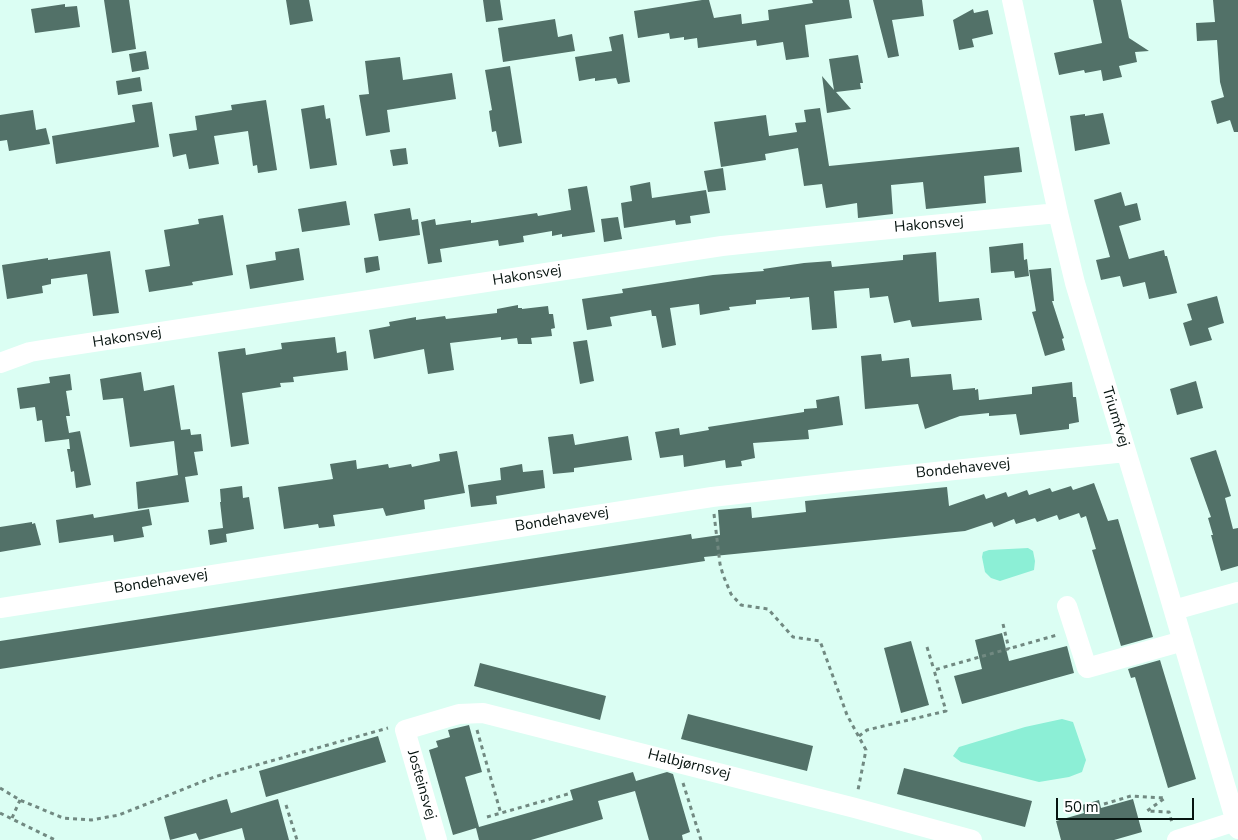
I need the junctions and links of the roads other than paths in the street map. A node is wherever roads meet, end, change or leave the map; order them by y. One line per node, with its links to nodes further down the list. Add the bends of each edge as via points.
1 (1012, 0): 2 (street, Triumfvej)
2 (1058, 213): 3 (street, Hakonsvej, via 722,246 42,350); 4 (street, Triumfvej, via 1075,283)
3 (0, 363)
4 (1126, 452): 7 (street, Bondehavevej, via 712,497); 8 (street, Triumfvej)
5 (1238, 592): 8 (street)
6 (1067, 606): 9 (street, via 1087,668)
7 (0, 608)
8 (1174, 610): 9 (street, Triumfvej)
9 (1183, 641): 11 (street, Triumfvej)
10 (405, 730): 12 (street, Josteinsvej); 13 (street, Halbjørnsvej, via 459,714 483,712)
11 (1237, 825): 14 (street)
12 (438, 840)
13 (972, 840)
14 (1177, 840)

